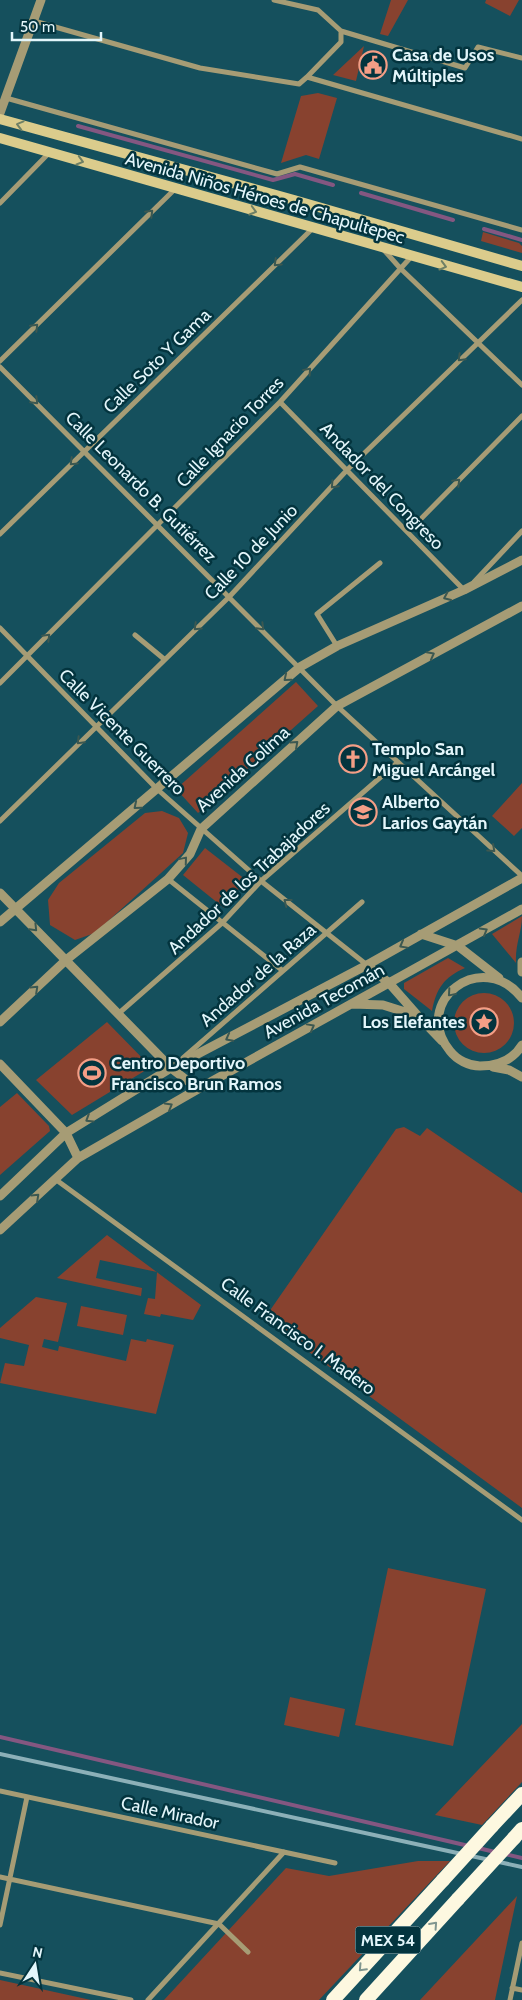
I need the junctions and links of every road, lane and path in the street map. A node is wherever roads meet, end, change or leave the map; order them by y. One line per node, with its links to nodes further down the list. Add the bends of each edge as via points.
1 (41, 0): 3 (street)
2 (274, 0): 4 (street, via 318,10)
3 (34, 21): 6 (street, via 200,68 299,84); 7 (street)
4 (340, 31): 5 (street, via 465,68 478,47); 6 (street, via 341,42)
5 (522, 58)
6 (307, 77): 11 (street)
7 (6, 98): 8 (street); 16 (street, via 277,174 300,167)
8 (0, 113)
9 (0, 119): 19 (main road, Avenida Niños Héroes de Chapultepec, one-way to 9)
10 (0, 138): 12 (main road, Avenida Niños Héroes de Chapultepec)
11 (522, 139)
12 (49, 152): 13 (main road, Avenida Niños Héroes de Chapultepec, one-way to 13); 14 (street)
13 (175, 188): 15 (main road, Avenida Niños Héroes de Chapultepec, one-way to 15); 24 (street, one-way to 13)
14 (0, 203)
15 (312, 229): 17 (main road, Avenida Niños Héroes de Chapultepec); 29 (street, Calle Soto Y Gama, one-way to 29)
16 (522, 230)
17 (383, 249): 18 (main road, Avenida Niños Héroes de Chapultepec); 20 (street)
18 (411, 257): 20 (street, Calle Ignacio Torres); 21 (main road, Avenida Niños Héroes de Chapultepec, one-way to 21)
19 (522, 266)
20 (400, 268): 23 (street); 27 (street, Calle Ignacio Torres, one-way to 20)
21 (522, 287)
22 (522, 300): 23 (street, Calle 10 de Junio)
23 (478, 341): 26 (street); 30 (street, Calle 10 de Junio, one-way to 30)
24 (0, 361)
25 (0, 367): 29 (street, Calle Leonardo B. Gutiérrez, one-way to 29)
26 (522, 385)
27 (280, 402): 30 (street, Andador del Congreso); 31 (street, Calle Ignacio Torres)
28 (522, 416): 32 (street, one-way to 28)
29 (85, 451): 31 (street, Calle Leonardo B. Gutiérrez); 34 (street, Calle Soto Y Gama, one-way to 34)
30 (347, 470): 32 (street, Andador del Congreso); 38 (street, Calle 10 de Junio, one-way to 38)
31 (158, 525): 38 (street, Calle Leonardo B. Gutiérrez); 43 (street, Calle Ignacio Torres, one-way to 31)
32 (408, 532): 37 (street, Andador del Congreso)
33 (522, 532): 37 (street)
34 (0, 534)
35 (522, 560): 37 (street)
36 (380, 563): 42 (street, via 317,614)
37 (467, 589): 42 (street, one-way to 42)
38 (230, 596): 44 (street, Calle 10 de Junio, one-way to 44); 45 (street, Calle Leonardo B. Gutiérrez, one-way to 45)
39 (522, 606): 47 (street, Avenida Colima, one-way to 39)
40 (0, 628): 43 (street, Calle Vicente Guerrero)
41 (135, 635): 44 (street)
42 (337, 646): 45 (street)
43 (28, 656): 46 (street, Calle Ignacio Torres); 48 (street, Calle Vicente Guerrero)
44 (164, 659): 48 (street, Calle 10 de Junio)
45 (300, 667): 47 (street, Calle Leonardo B. Gutiérrez); 50 (street, one-way to 50)
46 (0, 683)
47 (337, 706): 49 (street, Calle Leonardo B. Gutiérrez); 52 (street, Avenida Colima, one-way to 47)
48 (94, 727): 50 (street, Calle Vicente Guerrero); 51 (street, Calle 10 de Junio, one-way to 51)
49 (398, 762): 53 (street, Calle Leonardo B. Gutiérrez, one-way to 53); 55 (street, Andador de los Trabajadores)
50 (157, 789): 52 (street, Calle Vicente Guerrero); 58 (street, one-way to 58)
51 (0, 822)
52 (201, 829): 54 (street, Avenida Colima, one-way to 52, via 190,854); 55 (street, Calle Vicente Guerrero)
53 (522, 877): 63 (street, Avenida Tecomán)
54 (168, 879): 61 (street); 65 (street, Avenida Colima)
55 (261, 881): 61 (street, Andador de los Trabajadores); 62 (street, Calle Vicente Guerrero, one-way to 55)
56 (0, 893): 58 (street)
57 (362, 902): 62 (street, Andador de la Raza)
58 (15, 908): 60 (street); 65 (street, one-way to 65)
59 (522, 909): 64 (street, Avenida Tecomán, one-way to 59)
60 (0, 922)
61 (222, 923): 68 (street); 74 (street, Andador de los Trabajadores)
62 (327, 933): 67 (street, Calle Vicente Guerrero); 68 (street, Andador de la Raza)
63 (421, 934): 64 (street); 67 (street, Avenida Tecomán, one-way to 67)
64 (458, 946): 70 (street); 71 (street, Avenida Tecomán)
65 (66, 960): 74 (street); 76 (street, Avenida Colima, one-way to 65)
66 (522, 962): 69 (street)
67 (367, 965): 71 (street); 81 (street, Avenida Tecomán, one-way to 81)
68 (283, 971): 81 (street, Andador de la Raza)
69 (522, 972)
70 (504, 981): 72 (street); 77 (street, one-way to 77, via 473,978 458,984 447,995 440,1009 439,1025)
71 (389, 983): 73 (street, Avenida Tecomán); 75 (street)
72 (522, 998)
73 (352, 1004): 75 (street, via 383,1005); 83 (street, Avenida Tecomán, one-way to 73)
74 (118, 1014): 81 (street)
75 (418, 1016): 77 (street)
76 (0, 1022)
77 (444, 1043): 80 (street, via 463,1062)
78 (522, 1045): 80 (street, via 512,1056)
79 (0, 1064): 84 (street)
80 (490, 1066): 82 (street)
81 (171, 1068): 83 (street); 84 (street, Avenida Tecomán, one-way to 84)
82 (522, 1077)
83 (198, 1089): 85 (street, Avenida Tecomán, one-way to 83)
84 (66, 1133): 85 (street); 87 (street, Avenida Tecomán)
85 (78, 1158): 86 (street, Avenida Tecomán)
86 (55, 1179): 88 (street, Avenida Tecomán, one-way to 86); 89 (street, Calle Francisco I. Madero)
87 (0, 1196)
88 (0, 1230)
89 (522, 1520)
90 (0, 1791): 92 (street, Calle Mirador)
91 (522, 1794): 107 (highway, MEX 54, one-way to 107, bridge)
92 (27, 1797): 94 (street, Calle Mirador); 97 (street)
93 (518, 1834): 108 (highway, MEX 54, one-way to 93, bridge)
94 (284, 1852): 95 (street, Calle Mirador); 98 (street)
95 (335, 1863)
96 (0, 1877): 97 (street)
97 (10, 1879): 98 (street); 99 (street)
98 (219, 1924): 101 (street); 106 (street)
99 (0, 1925)
100 (522, 1943): 103 (street)
101 (248, 1952)
102 (0, 1973): 105 (street)
103 (512, 1988): 104 (street); 109 (street)
104 (522, 1990)
105 (131, 2000)
106 (148, 2000)
107 (333, 2000)
108 (366, 2000)
109 (510, 2000)

